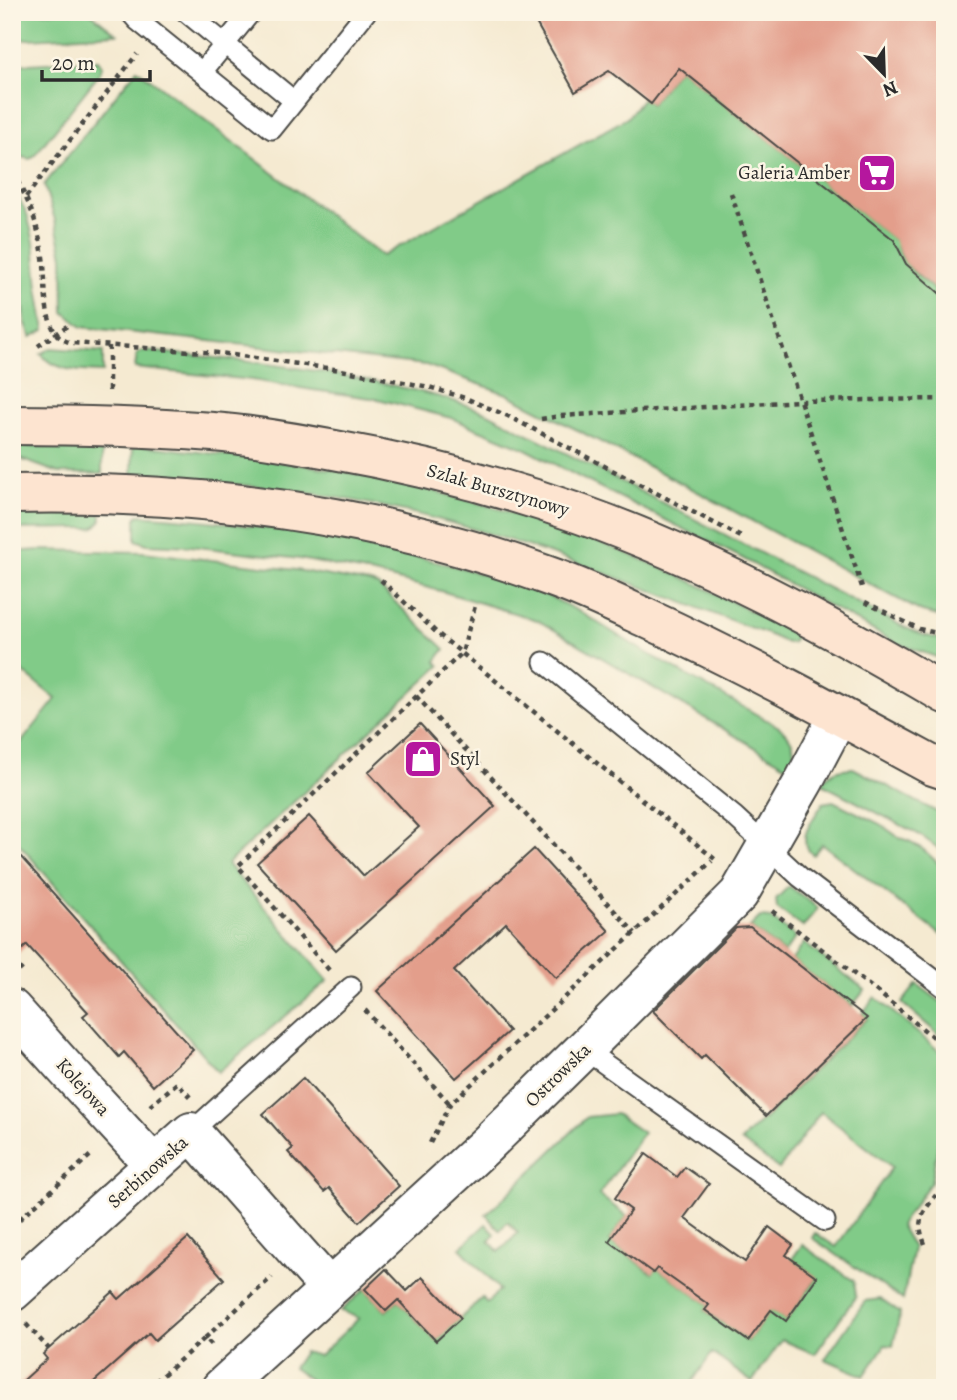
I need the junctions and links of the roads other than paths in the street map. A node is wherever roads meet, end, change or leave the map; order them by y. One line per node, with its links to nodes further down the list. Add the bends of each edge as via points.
1 (186, 12): 5 (lane)
2 (251, 12): 5 (lane)
3 (366, 12): 7 (lane)
4 (130, 15): 6 (lane)
5 (225, 45): 6 (lane); 7 (lane)
6 (202, 72): 7 (lane, via 272,129)
7 (294, 101)
8 (12, 425): 11 (main road, Szlak Bursztynowy, via 215,432 372,456 455,475 581,514 659,545 726,575)
9 (12, 494): 14 (main road, via 108,493 216,501 362,522 429,538 568,584 687,637)
10 (544, 662): 16 (lane)
11 (895, 666): 12 (main road); 13 (main road, Szlak Bursztynowy)
12 (945, 673)
13 (945, 695)
14 (839, 715): 15 (main road); 16 (street, Ostrowska)
15 (941, 771)
16 (767, 846): 17 (lane, via 800,877); 20 (street, Ostrowska, via 739,894)
17 (945, 988)
18 (349, 989): 21 (lane)
19 (12, 1009): 22 (street, Kolejowa)
20 (584, 1049): 23 (lane); 24 (street, Ostrowska)
21 (199, 1124): 22 (street, Serbinowska); 24 (street, Serbinowska)
22 (154, 1165): 25 (street, Serbinowska)
23 (825, 1221)
24 (329, 1288): 26 (street, Ostrowska)
25 (17, 1305)
26 (221, 1388)

